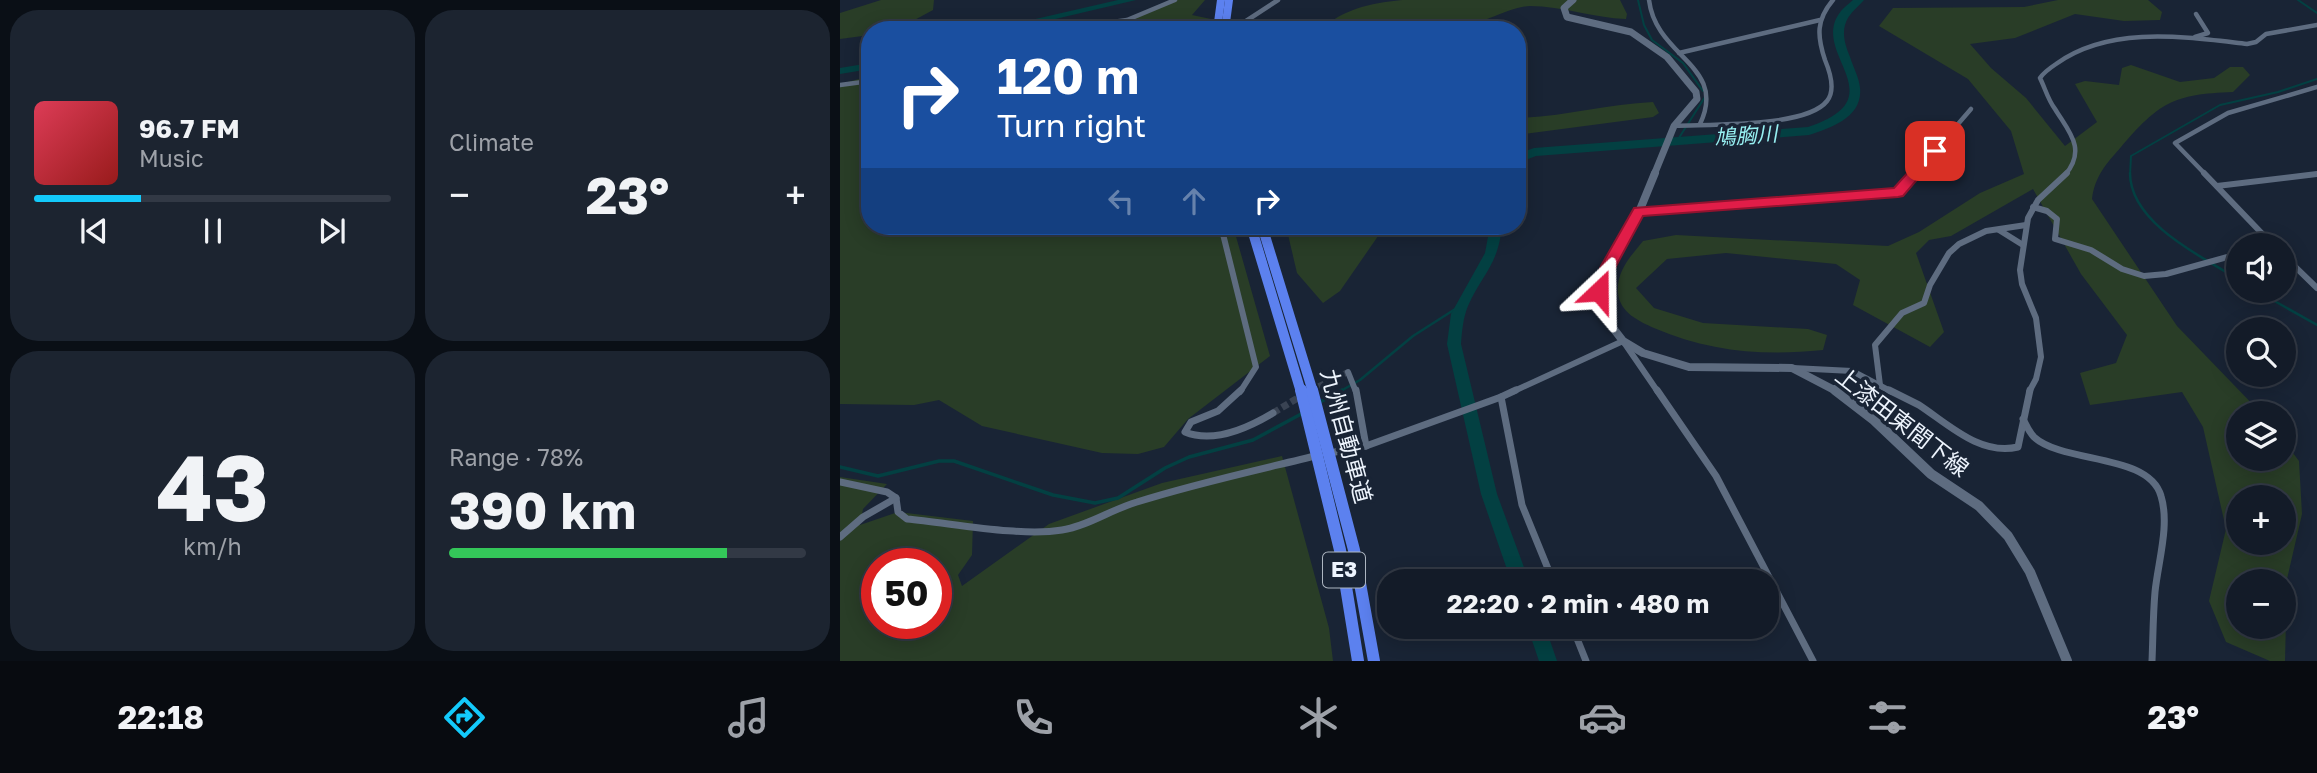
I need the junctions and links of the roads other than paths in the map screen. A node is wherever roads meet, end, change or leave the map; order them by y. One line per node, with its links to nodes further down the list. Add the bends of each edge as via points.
1 (1175, 0): 12 (street)
2 (1221, 0): 13 (highway)
3 (1229, 0): 14 (highway)
4 (1278, 0): 15 (street)
5 (1573, 0): 24 (main road, 上漆田東間下線, via 1564,8 1567,17 1631,32 1678,69 1697,99)
6 (1641, 0): 9 (street)
7 (1649, 0): 9 (street)
8 (1833, 0): 11 (street)
9 (1650, 8): 18 (street, via 1657,29)
10 (2196, 14): 17 (street, via 2208,33)
11 (1820, 20): 18 (street); 23 (street, via 1819,42 1832,92 1825,104 1795,117)
12 (1120, 21)
13 (1218, 21)
14 (1226, 21)
15 (1246, 21)
16 (2317, 25): 17 (street, via 2266,34 2247,44)
17 (2189, 39): 27 (street, via 2108,40 2075,53 2042,74 2047,94 2076,150 2068,172)
18 (1679, 53): 23 (street, via 1708,91 1706,115)
19 (861, 82): 20 (street)
20 (840, 85)
21 (2317, 87): 26 (street, via 2228,113 2175,143)
22 (1971, 109): 28 (street, via 1898,193)
23 (1700, 124): 24 (street)
24 (1674, 126): 28 (main road, 上漆田東間下線)
25 (2317, 174): 26 (street)
26 (2217, 186): 31 (street)
27 (2033, 207): 29 (street); 36 (street, via 2057,219 2055,239 2091,250 2132,274 2163,273)
28 (1639, 212): 39 (main road, 上漆田東間下線, via 1599,291 1605,314)
29 (2026, 225): 30 (street); 35 (street)
30 (1997, 229): 35 (street); 43 (street, via 1973,234 1949,252 1928,286 1924,303 1902,313 1878,340 1874,351)
31 (2262, 233)
32 (1223, 235): 45 (street, via 1256,367 1246,386 1228,403 1191,422 1185,432 1210,436 1240,429)
33 (1254, 235): 40 (highway, 九州自動車道 / E3)
34 (1264, 235): 40 (highway, 九州自動車道 / E3)
35 (2023, 245): 46 (street, via 2021,278 2036,318 2041,357)
36 (2226, 256)
37 (2296, 268): 38 (street)
38 (2317, 288)
39 (1623, 341): 41 (main road, 上漆田東間下線, via 1643,354 1689,368); 44 (street); 58 (street, via 1717,476)
40 (1297, 359): 48 (highway, 九州自動車道 / E3)
41 (1792, 368): 43 (street, via 1852,371); 54 (main road, 上漆田東間下線, via 1829,385 1931,474 1994,521 2030,572)
42 (1348, 372): 47 (street, via 1353,377)
43 (1880, 385): 46 (street, via 1957,433 1991,447 2018,447)
44 (1501, 397): 47 (street); 52 (street, via 1522,505)
45 (1273, 413)
46 (2022, 417): 61 (street, via 2031,435 2047,445 2127,468 2156,483 2161,496 2161,530)
47 (1366, 446): 50 (street, via 1205,481 1062,530 907,519 898,512)
48 (1331, 477): 55 (highway, 九州自動車道 / E3); 56 (highway, 九州自動車道 / E3, via 1364,593)
49 (840, 482): 50 (street)
50 (896, 498): 51 (street)
51 (840, 537)
52 (1548, 569)
53 (1577, 639): 57 (street)
54 (2062, 651): 59 (main road, 上漆田東間下線); 60 (street)
55 (1359, 661)
56 (1374, 661)
57 (1586, 661)
58 (1813, 661)
59 (2067, 661)
60 (2076, 661)
61 (2152, 661)

